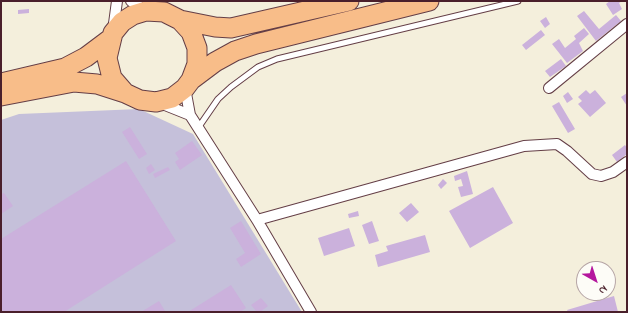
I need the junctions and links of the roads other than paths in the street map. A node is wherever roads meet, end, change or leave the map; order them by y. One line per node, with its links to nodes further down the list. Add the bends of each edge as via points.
1 (117, 1): 8 (street)
2 (349, 1): 6 (highway, via 230,28)
3 (429, 1): 10 (highway, via 256,44 215,62)
4 (518, 1): 16 (lane, via 277,59 258,67 231,86 218,99)
5 (139, 6): 6 (highway, via 164,12); 8 (highway)
6 (180, 20): 10 (highway, via 191,32 197,48 198,64)
7 (627, 24): 11 (street)
8 (112, 36): 9 (highway, via 86,57 65,68); 12 (highway, via 107,58 112,78)
9 (1, 83)
10 (188, 84): 14 (highway, via 172,98); 15 (street)
11 (549, 88)
12 (124, 93): 13 (highway, via 97,84 74,82); 14 (highway, via 140,100)
13 (1, 96)
14 (156, 102): 15 (street)
15 (190, 115): 16 (street)
16 (198, 129): 18 (street)
17 (627, 162): 18 (street, via 613,172 601,176 592,174 557,144 524,146)
18 (257, 220): 19 (street)
19 (311, 312)

